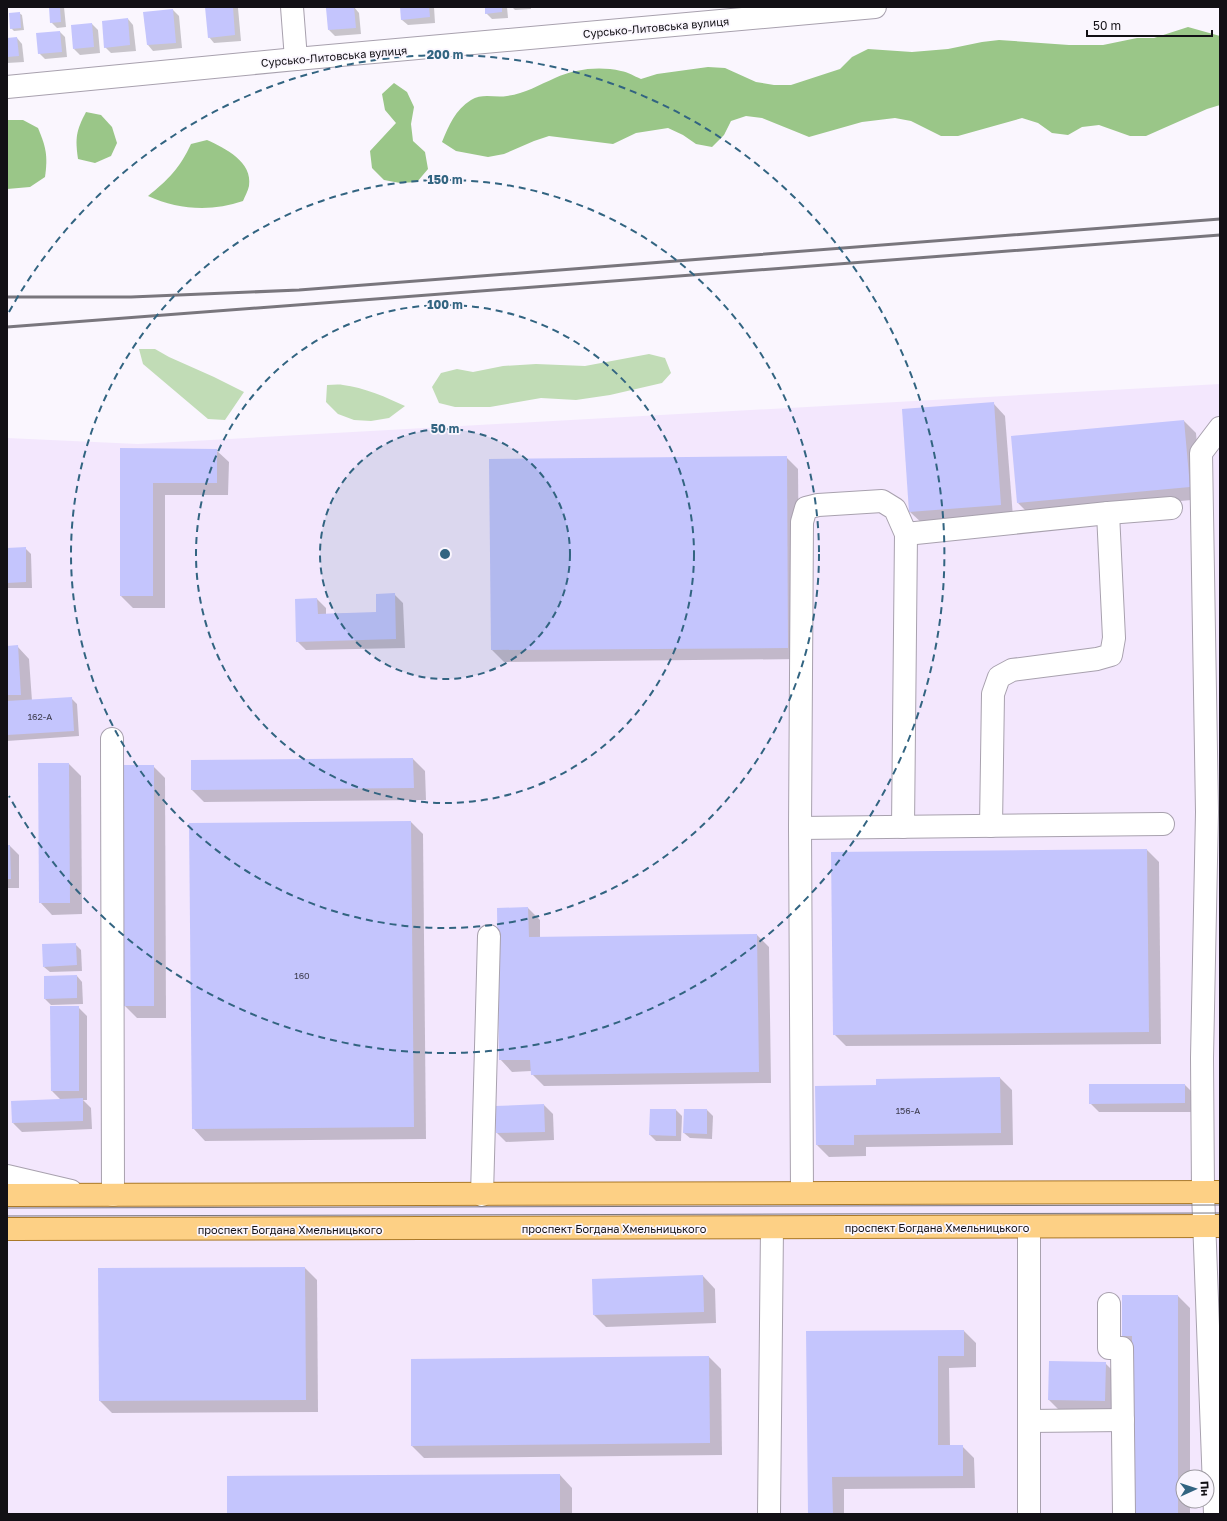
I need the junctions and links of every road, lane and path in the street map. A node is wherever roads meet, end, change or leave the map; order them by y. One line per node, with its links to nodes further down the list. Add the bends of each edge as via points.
1 (292, 7): 3 (street)
2 (875, 7): 3 (street, Сурсько-Литовська вулиця)
3 (296, 59): 4 (street, Сурсько-Литовська вулиця)
4 (7, 87)
5 (1218, 435): 9 (street, via 1200,453)
6 (1172, 508): 7 (street)
7 (1108, 513): 8 (street); 13 (street, via 1114,638 1110,655 1012,670 999,677 993,694)
8 (906, 534): 14 (street); 15 (street, via 895,509 882,501 806,508 802,522)
9 (1212, 601): 11 (street)
10 (112, 739): 21 (street)
11 (1213, 812): 17 (street)
12 (1163, 824): 13 (street)
13 (991, 826): 14 (street)
14 (903, 827): 15 (street)
15 (800, 828): 20 (street)
16 (488, 936): 22 (street)
17 (1211, 1057): 19 (street)
18 (8, 1179): 21 (main road, via 85,1195)
19 (1212, 1192): 20 (main road); 24 (street)
20 (802, 1193): 22 (main road)
21 (113, 1195): 22 (main road)
22 (482, 1195)
23 (1029, 1226): 24 (main road, проспект Богдана Хмельницького); 25 (main road, проспект Богдана Хмельницького); 29 (street)
24 (1212, 1226): 33 (street)
25 (772, 1228): 26 (main road, проспект Богдана Хмельницького); 30 (street)
26 (7, 1229)
27 (1109, 1304): 28 (street, via 1109,1348 1122,1348)
28 (1123, 1420): 29 (street); 32 (street)
29 (1029, 1421): 31 (street)
30 (769, 1514)
31 (1029, 1514)
32 (1124, 1514)
33 (1215, 1514)

